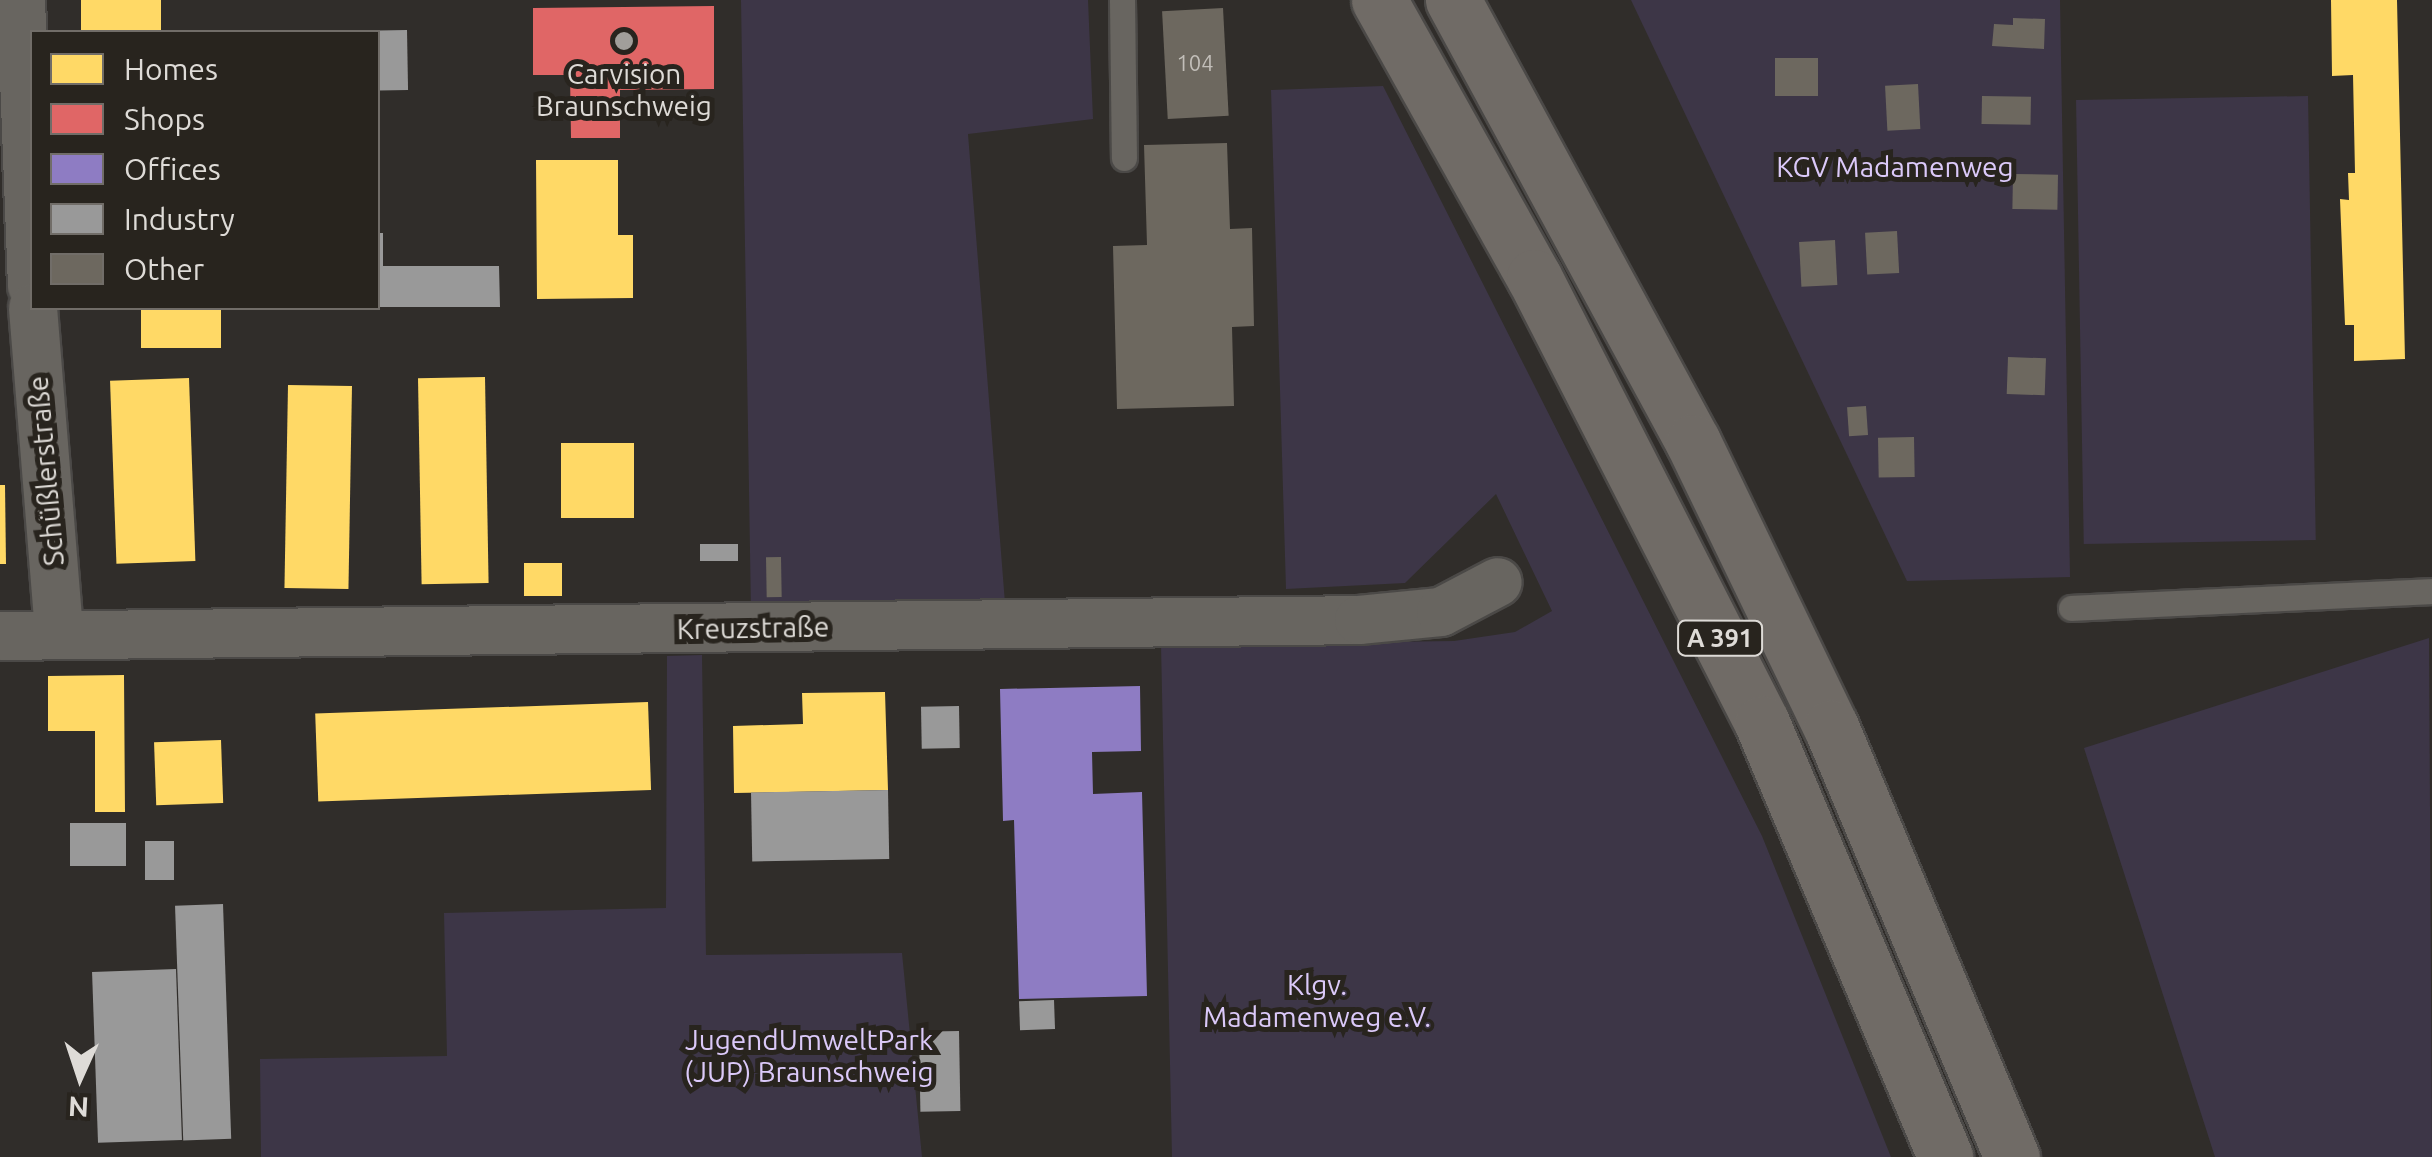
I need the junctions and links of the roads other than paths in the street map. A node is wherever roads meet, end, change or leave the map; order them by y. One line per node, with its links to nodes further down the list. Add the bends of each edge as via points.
1 (22, 0): 6 (street)
2 (1122, 0): 5 (lane)
3 (1379, 0): 13 (highway, A 391, via 1659,513 1762,723)
4 (1453, 0): 14 (highway, A 391, via 1693,442 1831,726)
5 (1124, 158)
6 (30, 229)
7 (33, 310): 11 (street, Schüßlerstraße)
8 (1498, 582): 11 (street, Kreuzstraße, via 1441,612 1359,620)
9 (2432, 590): 10 (lane)
10 (2070, 608)
11 (60, 634): 12 (street, Kreuzstraße)
12 (0, 636)
13 (1945, 1157)
14 (2012, 1157)

